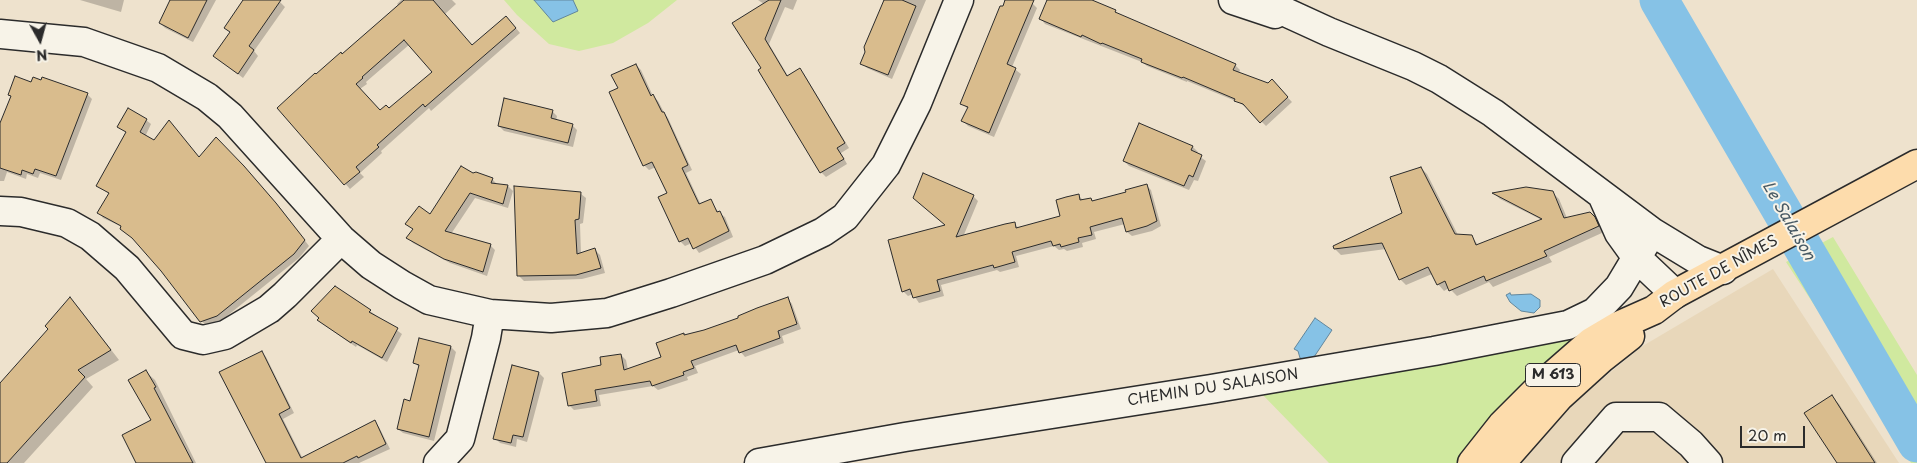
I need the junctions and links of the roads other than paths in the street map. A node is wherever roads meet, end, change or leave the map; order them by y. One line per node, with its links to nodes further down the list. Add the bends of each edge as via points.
1 (959, 0): 15 (street, via 917,103 886,166 846,217 765,260 607,313 551,318)
2 (1233, 0): 4 (street)
3 (1259, 0): 4 (street)
4 (1329, 32): 7 (street, via 1438,79 1494,113)
5 (0, 34): 10 (street, via 84,42 158,68 207,97 230,116)
6 (1917, 164): 12 (main road, ROUTE DE NÎMES / M 613)
7 (1601, 193): 9 (street); 11 (street, via 1619,233)
8 (0, 211): 10 (street, via 20,212 67,223 90,236 127,268 183,335 203,340 225,334 269,309)
9 (1652, 232): 11 (street, CHEMIN DU SALAISON); 12 (street, via 1698,260)
10 (340, 239): 15 (street, via 402,286 430,300)
11 (1637, 258): 13 (street); 17 (street, CHEMIN DU SALAISON, via 1619,287 1595,312 1568,325 1434,351)
12 (1731, 265): 13 (main road, ROUTE DE NÎMES / M 613)
13 (1676, 294): 14 (main road, ROUTE DE NÎMES / M 613)
14 (1654, 310): 18 (main road, M 613, via 1590,342 1502,426); 19 (main road, M 613, via 1626,340 1559,397)
15 (490, 314): 16 (street, via 460,439)
16 (438, 463)
17 (759, 463)
18 (1472, 463)
19 (1501, 463)
20 (1576, 463): 21 (street, via 1616,417 1659,417 1692,444)
21 (1708, 463)

